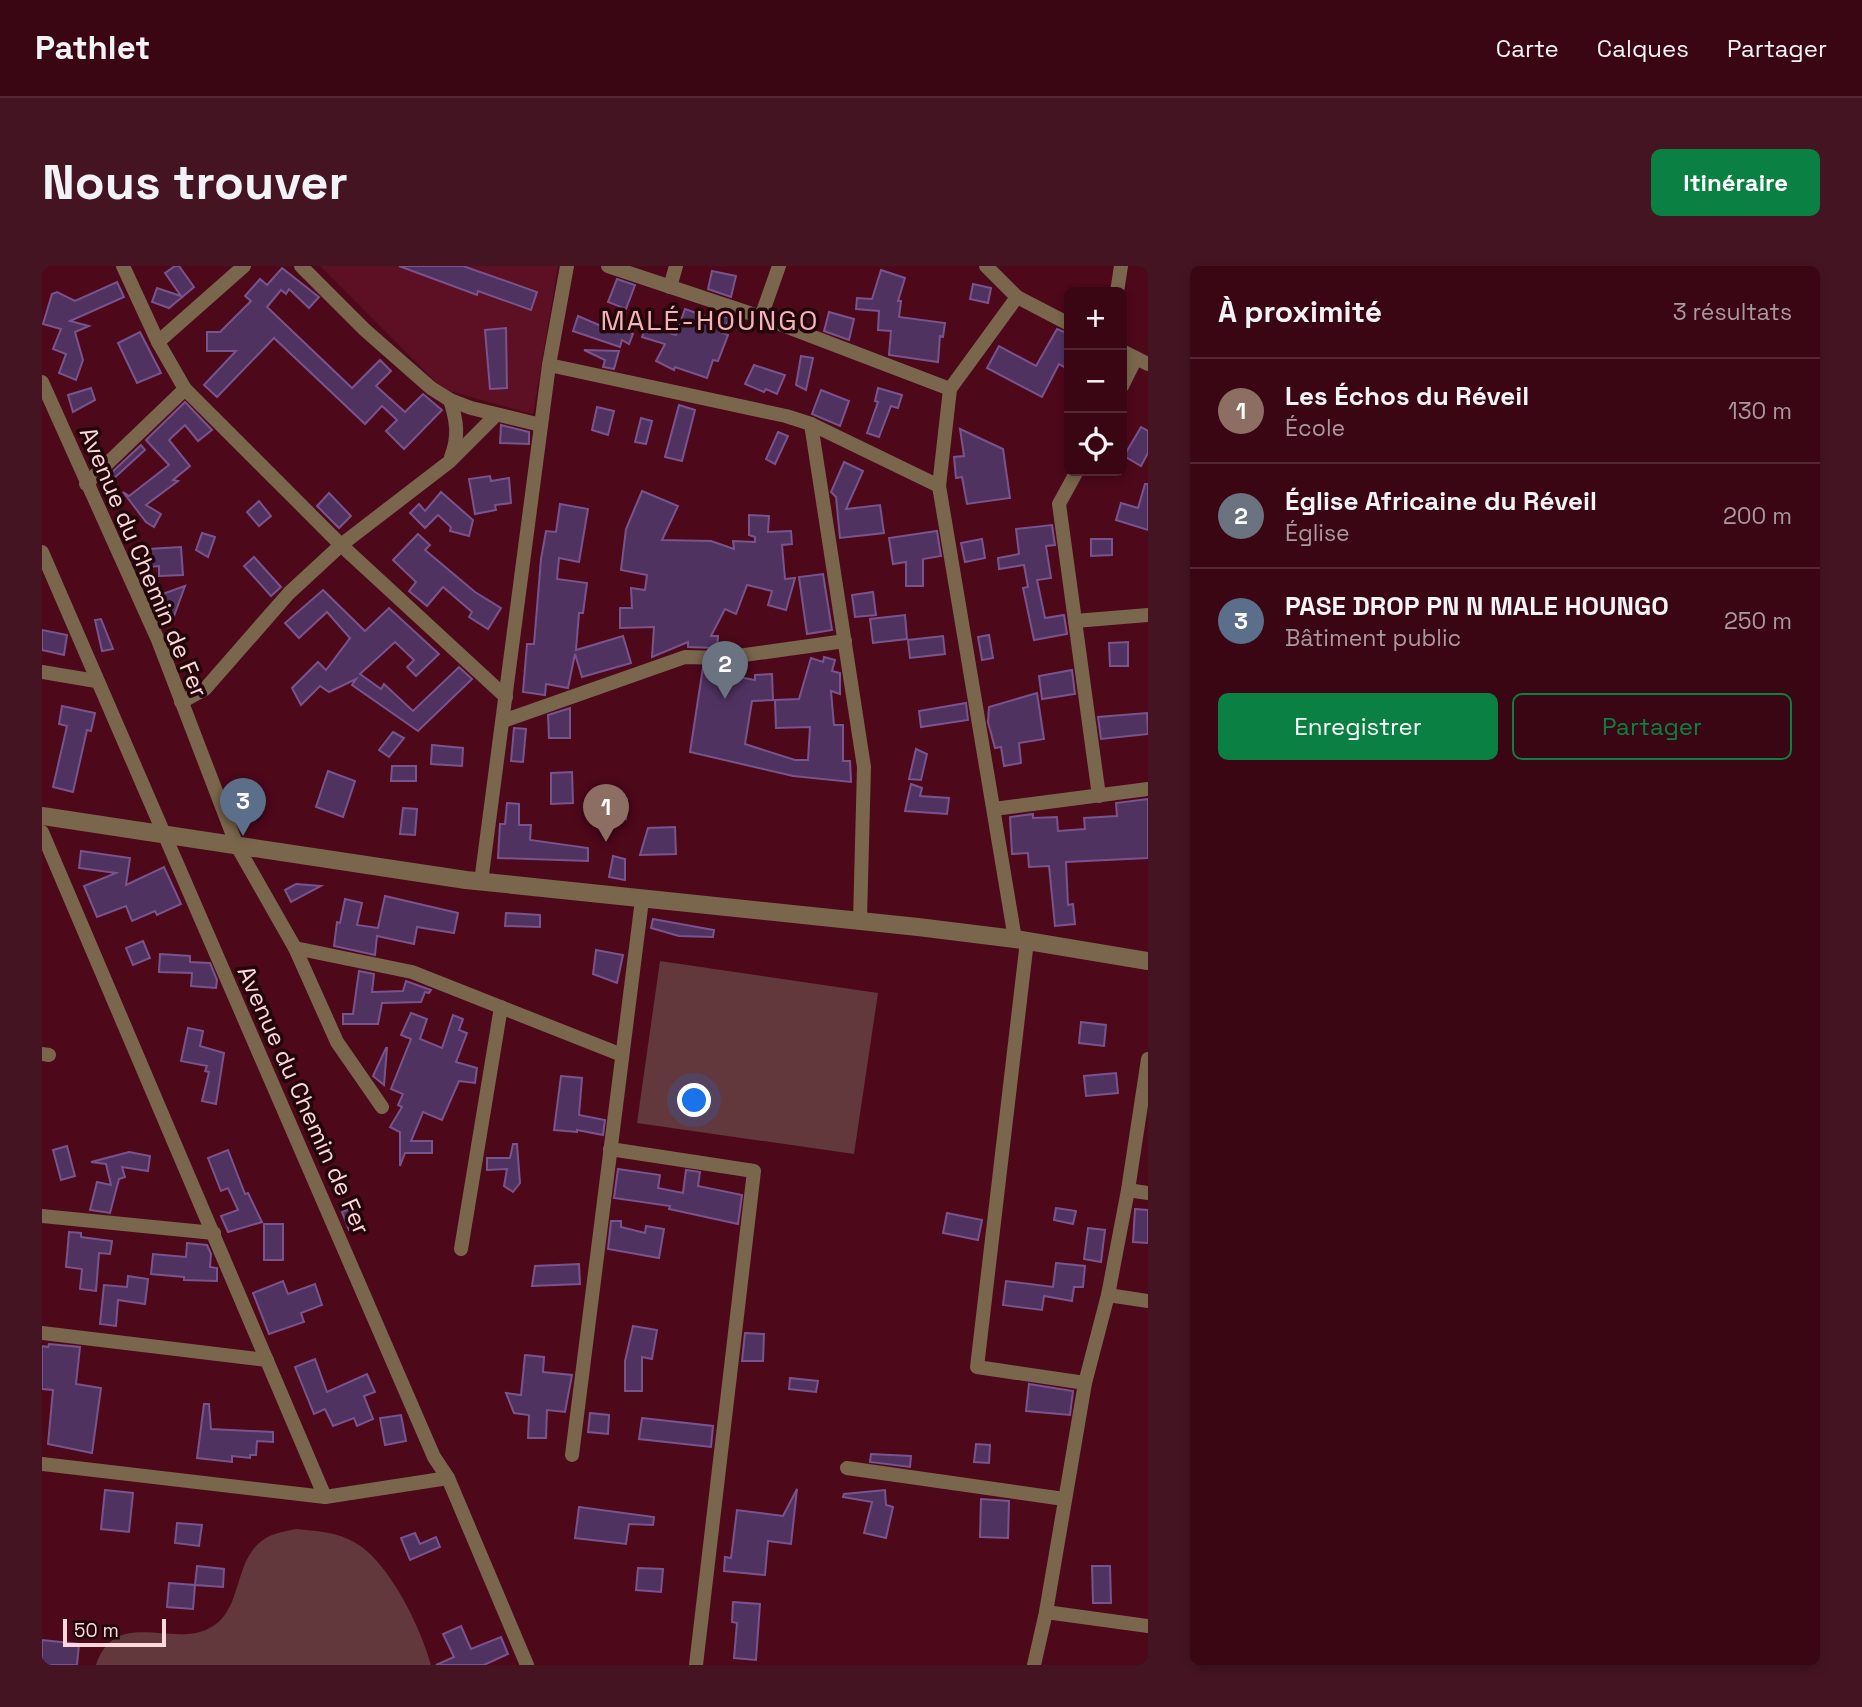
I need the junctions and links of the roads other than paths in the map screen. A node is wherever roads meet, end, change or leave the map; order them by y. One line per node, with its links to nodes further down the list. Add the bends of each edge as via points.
1 (123, 266): 16 (street)
2 (244, 266): 16 (street)
3 (301, 266): 23 (street, via 365,330)
4 (567, 266): 18 (street)
5 (608, 266): 11 (street)
6 (676, 266): 11 (street)
7 (779, 266): 14 (street)
8 (986, 266): 10 (street)
9 (1121, 266): 12 (street)
10 (1001, 272): 13 (street)
11 (670, 286): 14 (street)
12 (1118, 287)
13 (1017, 296): 15 (street); 22 (street)
14 (761, 317): 22 (street)
15 (1064, 321)
16 (158, 342): 21 (street)
17 (1142, 361): 19 (street)
18 (549, 365): 25 (street, via 771,411); 26 (street)
19 (1127, 380)
20 (42, 382): 29 (street, Avenue du Chemin de Fer)
21 (185, 389): 29 (street); 31 (street)
22 (950, 389): 30 (street)
23 (450, 400): 24 (street); 27 (street, via 457,428)
24 (495, 416): 26 (street); 27 (street)
25 (811, 424): 30 (street); 35 (street)
26 (541, 425): 38 (street)
27 (449, 462): 31 (street)
28 (1074, 476): 34 (street, via 1059,504)
29 (86, 484): 39 (street, Avenue du Chemin de Fer, via 158,640)
30 (939, 486): 43 (street)
31 (341, 545): 38 (street); 39 (street, via 289,593 205,689)
32 (42, 552): 37 (street, Avenue du Chemin de Fer)
33 (1148, 615): 34 (street)
34 (1075, 621): 42 (street)
35 (845, 640): 40 (street, via 723,658 685,657); 50 (street, via 864,767)
36 (42, 672): 37 (street)
37 (96, 681): 46 (street, Avenue du Chemin de Fer)
38 (506, 697): 40 (street)
39 (181, 702): 47 (street, Avenue du Chemin de Fer)
40 (503, 721): 48 (street)
41 (1148, 789): 42 (street)
42 (1099, 796): 43 (street)
43 (993, 809): 51 (street)
44 (42, 816): 46 (street)
45 (42, 832): 63 (street)
46 (162, 834): 47 (street); 73 (street, Avenue du Chemin de Fer)
47 (237, 846): 48 (street); 52 (street, Avenue du Chemin de Fer)
48 (481, 882): 49 (street)
49 (642, 900): 50 (street); 55 (street)
50 (860, 920): 51 (street)
51 (1021, 940): 53 (street); 69 (street, via 977,1367)
52 (295, 948): 54 (street, via 412,972); 58 (street, Avenue du Chemin de Fer, via 337,1042)
53 (1148, 961)
54 (501, 1007): 55 (street); 64 (street)
55 (622, 1055): 59 (street)
56 (1148, 1059): 57 (street)
57 (1146, 1082): 60 (street)
58 (382, 1107)
59 (610, 1150): 70 (street); 79 (street, via 754,1171)
60 (1128, 1189): 61 (street); 65 (street)
61 (1148, 1193)
62 (42, 1216): 63 (street)
63 (214, 1233): 68 (street)
64 (461, 1249)
65 (1108, 1295): 66 (street); 69 (street)
66 (1148, 1301)
67 (42, 1333): 68 (street)
68 (267, 1360): 74 (street)
69 (1085, 1383): 75 (street)
70 (572, 1455)
71 (42, 1464): 74 (street)
72 (847, 1468): 75 (street)
73 (448, 1478): 74 (street); 78 (street, Avenue du Chemin de Fer)
74 (325, 1497)
75 (1064, 1499): 76 (street)
76 (1046, 1612): 77 (street); 80 (street)
77 (1148, 1626)
78 (527, 1665)
79 (696, 1665)
80 (1034, 1665)

